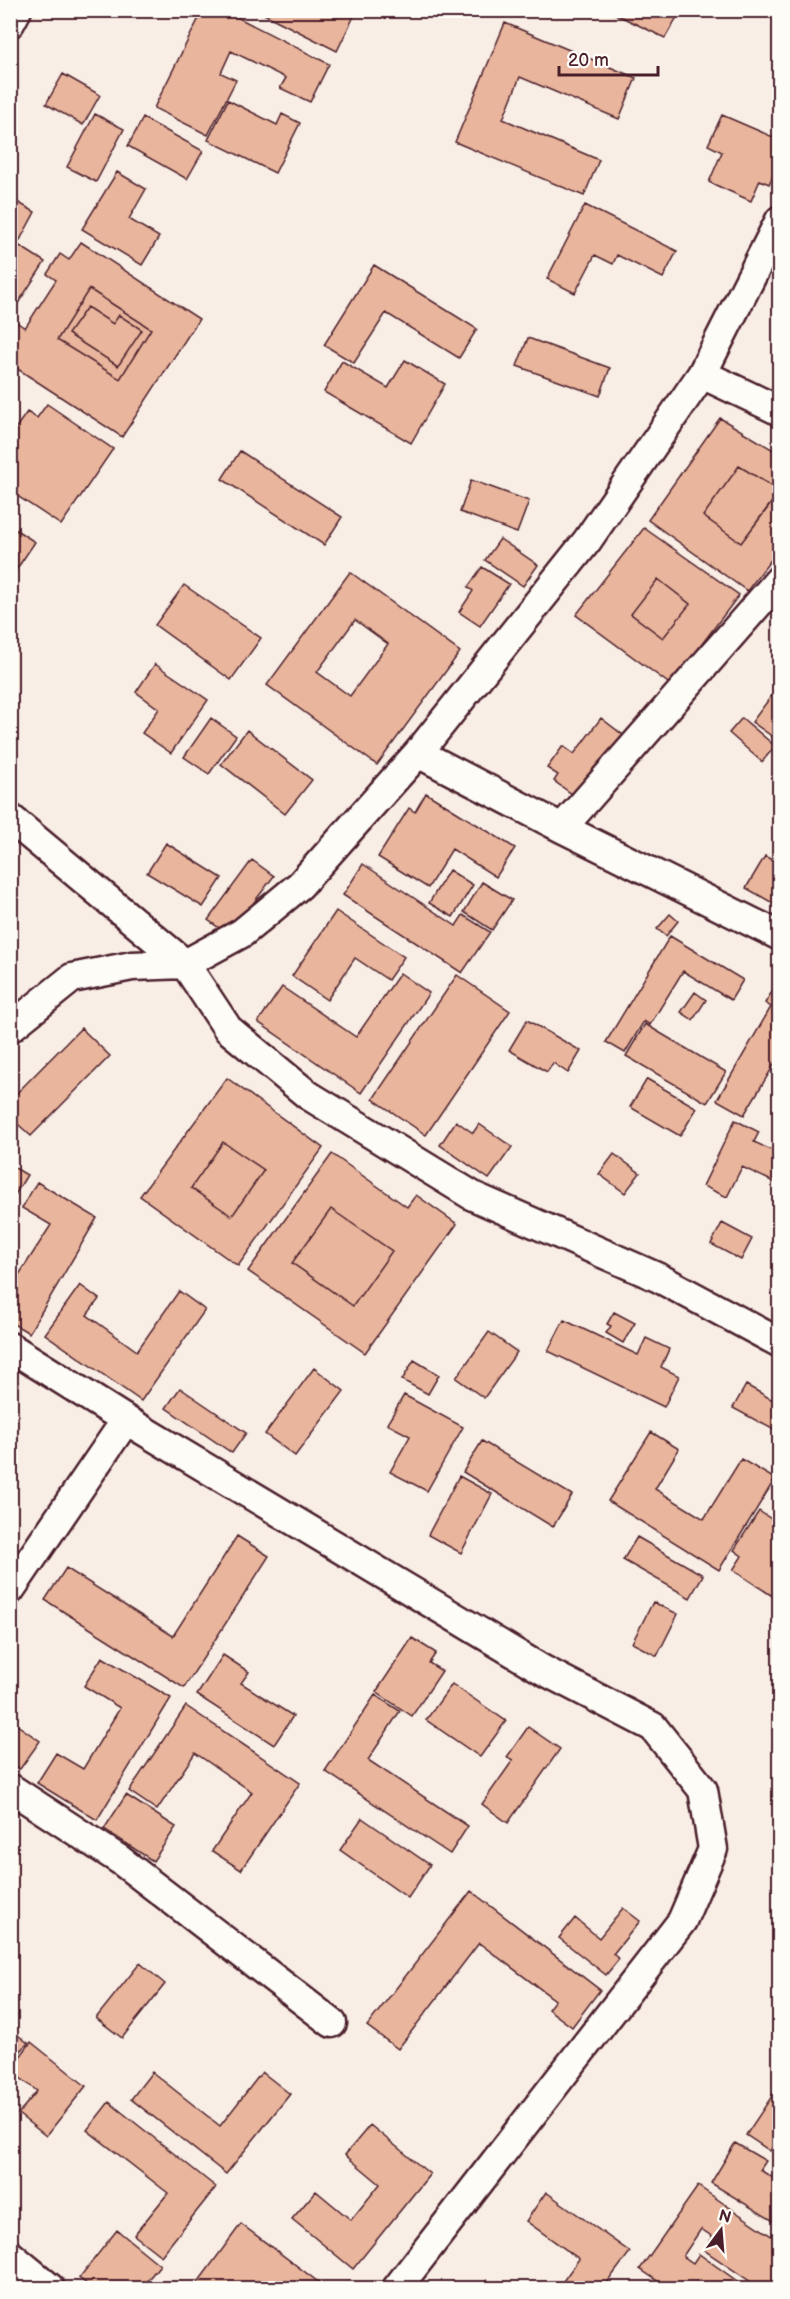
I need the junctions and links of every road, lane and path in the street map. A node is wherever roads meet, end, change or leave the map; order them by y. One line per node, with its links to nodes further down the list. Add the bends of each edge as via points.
1 (17, 10): 2 (street)
2 (10, 23)
3 (780, 220): 4 (street)
4 (702, 374): 5 (street); 7 (street, via 587,541)
5 (780, 411)
6 (780, 579): 9 (street)
7 (418, 753): 9 (street); 11 (street, via 300,885 242,933)
8 (10, 818): 11 (street)
9 (562, 828): 10 (street)
10 (780, 936)
11 (185, 964): 12 (street, via 132,966 72,978); 13 (street, via 228,1029 308,1095 473,1196 659,1278)
12 (10, 1028)
13 (780, 1343)
14 (10, 1347): 15 (street)
15 (126, 1420): 16 (street); 21 (street, via 543,1670 653,1727 703,1790 713,1849 682,1921)
16 (10, 1590)
17 (10, 1788): 18 (street, via 120,1860)
18 (332, 2023)
19 (10, 2255): 20 (street)
20 (50, 2289)
21 (397, 2289)

